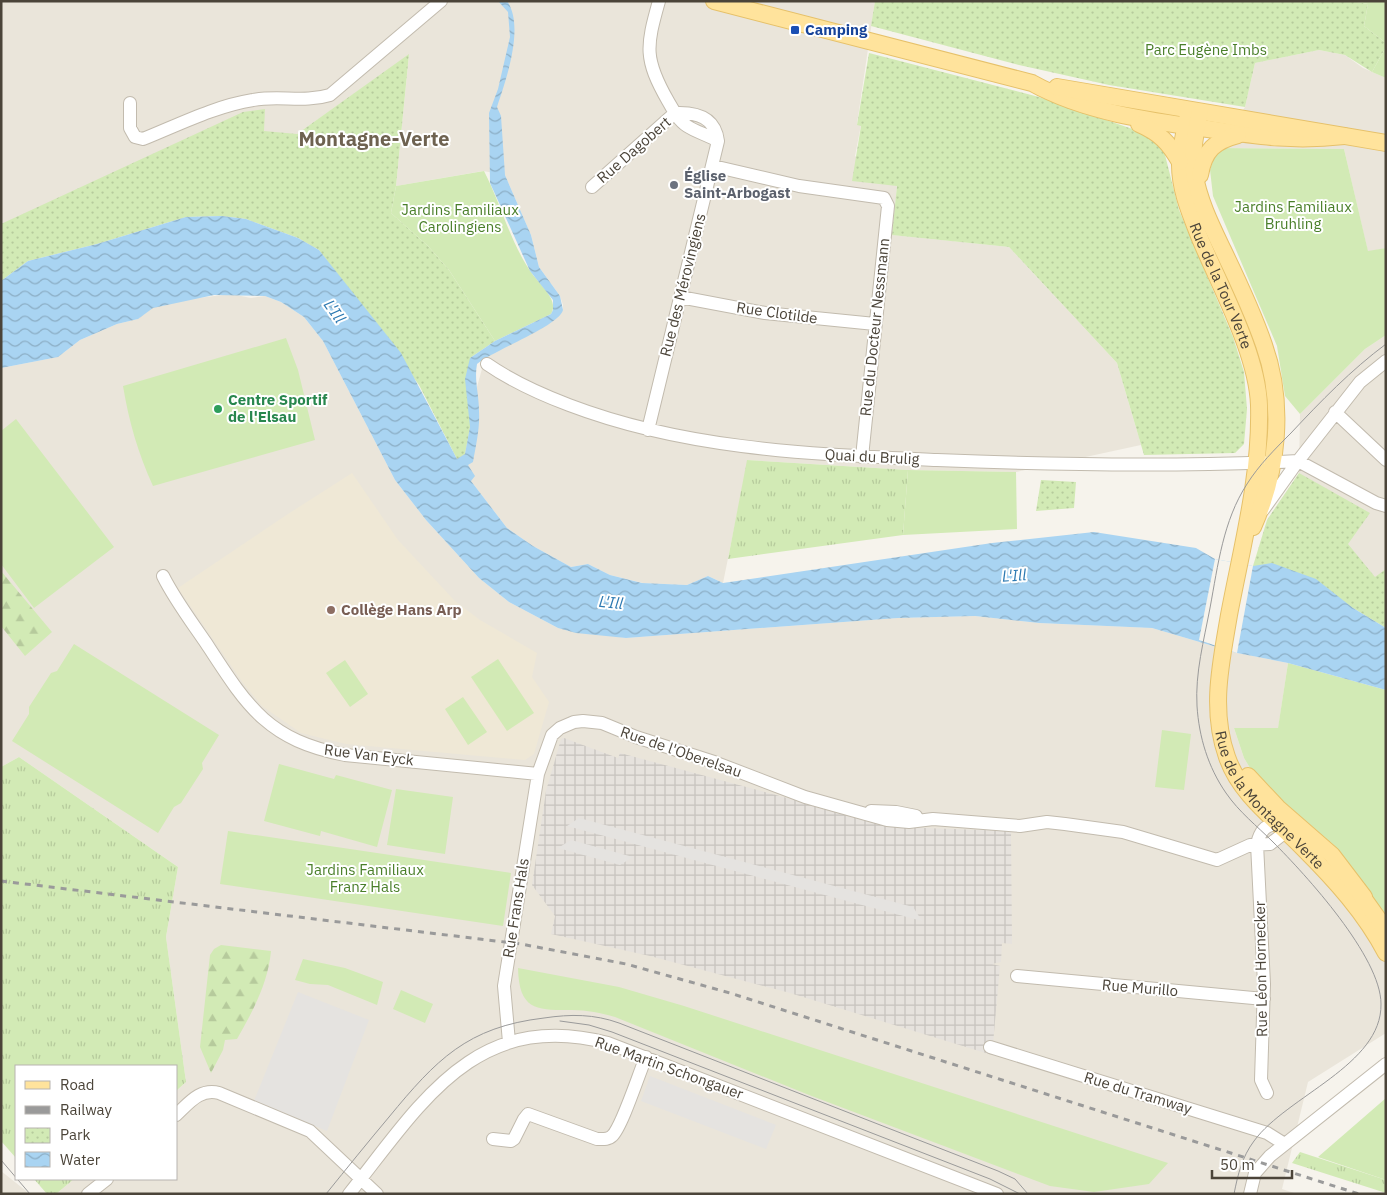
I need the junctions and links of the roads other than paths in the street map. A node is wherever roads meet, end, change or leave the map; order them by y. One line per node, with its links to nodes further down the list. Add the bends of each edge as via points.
1 (441, 1): 6 (street, via 326,96 316,99 254,99 143,139 135,137 130,128)
2 (659, 1): 8 (street, Rue des Mérovingiens, via 649,42 649,62)
3 (714, 1): 4 (main road)
4 (746, 5): 5 (main road)
5 (1032, 83): 7 (main road, via 1055,96); 9 (main road)
6 (130, 103)
7 (1112, 112): 9 (main road); 13 (main road, via 1160,134)
8 (675, 114): 14 (street, Rue des Mérovingiens, via 686,125 718,141); 15 (street, Rue Dagobert)
9 (1193, 119): 10 (main road); 11 (main road, via 1292,127); 13 (main road, Rue de la Tour Verte); 16 (main road, Rue de la Tour Verte)
10 (1240, 135): 11 (main road, via 1295,140); 16 (main road, via 1220,141 1206,152)
11 (1344, 136): 12 (main road)
12 (1386, 143)
13 (1180, 162): 26 (main road, Rue de la Tour Verte, via 1186,202 1242,337 1256,380)
14 (712, 166): 17 (street, Rue des Mérovingiens); 18 (street, Rue du Docteur Nessmann, via 799,186 884,198 888,206)
15 (592, 186)
16 (1197, 188): 26 (main road, Rue de la Tour Verte, via 1270,362 1275,389 1276,430)
17 (680, 297): 18 (street, Rue Clotilde, via 766,313); 22 (street, Rue des Mérovingiens)
18 (875, 324): 23 (street, Rue du Docteur Nessmann)
19 (1386, 361): 21 (street, via 1360,382)
20 (487, 364): 22 (street, Quai du Brulig, via 537,393)
21 (1335, 412): 24 (street); 25 (street)
22 (648, 430): 23 (street, Quai du Brulig, via 739,447)
23 (862, 457): 26 (street, Quai du Brulig, via 1071,466)
24 (1386, 460)
25 (1298, 461): 26 (street); 27 (street); 28 (street)
26 (1264, 462): 28 (main road, via 1268,488); 29 (main road)
27 (1386, 506)
28 (1257, 520): 29 (main road)
29 (1239, 559): 31 (main road, Rue de la Montagne Verte, via 1218,674)
30 (162, 576): 32 (street, Rue Van Eyck, via 243,699 270,725 299,742 346,754)
31 (1218, 700): 33 (main road, Rue de la Montagne Verte, via 1235,758 1278,808); 33 (main road, Rue de la Montagne Verte, via 1221,738 1232,768 1246,791)
32 (538, 774): 34 (street, Rue de l'Oberelsau, via 556,731 574,722 592,721 805,797 852,810 1020,826 1052,822 1110,830 1217,860 1250,845); 38 (street, Rue Frans Hals, via 504,986)
33 (1288, 827): 34 (street, via 1272,823 1266,826); 35 (main road, Rue de la Montagne Verte); 35 (main road, Rue de la Montagne Verte, via 1332,855 1364,897)
34 (1260, 845): 37 (street, Rue Léon Hornecker)
35 (1384, 942)
36 (1017, 976): 37 (street, Rue Murillo)
37 (1264, 999): 42 (street, Rue Léon Hornecker, via 1261,1080)
38 (509, 1042): 40 (street, Rue Martin Schongauer, via 538,1037 583,1037); 46 (street, Rue Martin Schongauer, via 472,1059 443,1080)
39 (990, 1047): 45 (street, Rue du Tramway, via 1267,1133)
40 (646, 1057): 44 (street, via 618,1126 608,1139 528,1114 514,1139); 48 (street, Rue Martin Schongauer)
41 (1386, 1064): 45 (street)
42 (1267, 1094)
43 (178, 1113): 46 (street, via 201,1093 219,1093 310,1131)
44 (493, 1138)
45 (1283, 1143): 54 (street, via 1257,1170)
46 (360, 1179): 50 (street, Rue Martin Schongauer); 51 (street)
47 (106, 1180): 49 (street)
48 (978, 1186): 52 (street, Rue Martin Schongauer); 53 (street, Rue Martin Schongauer)
49 (88, 1194)
50 (348, 1194)
51 (377, 1194)
52 (990, 1194)
53 (997, 1194)
54 (1250, 1194)

